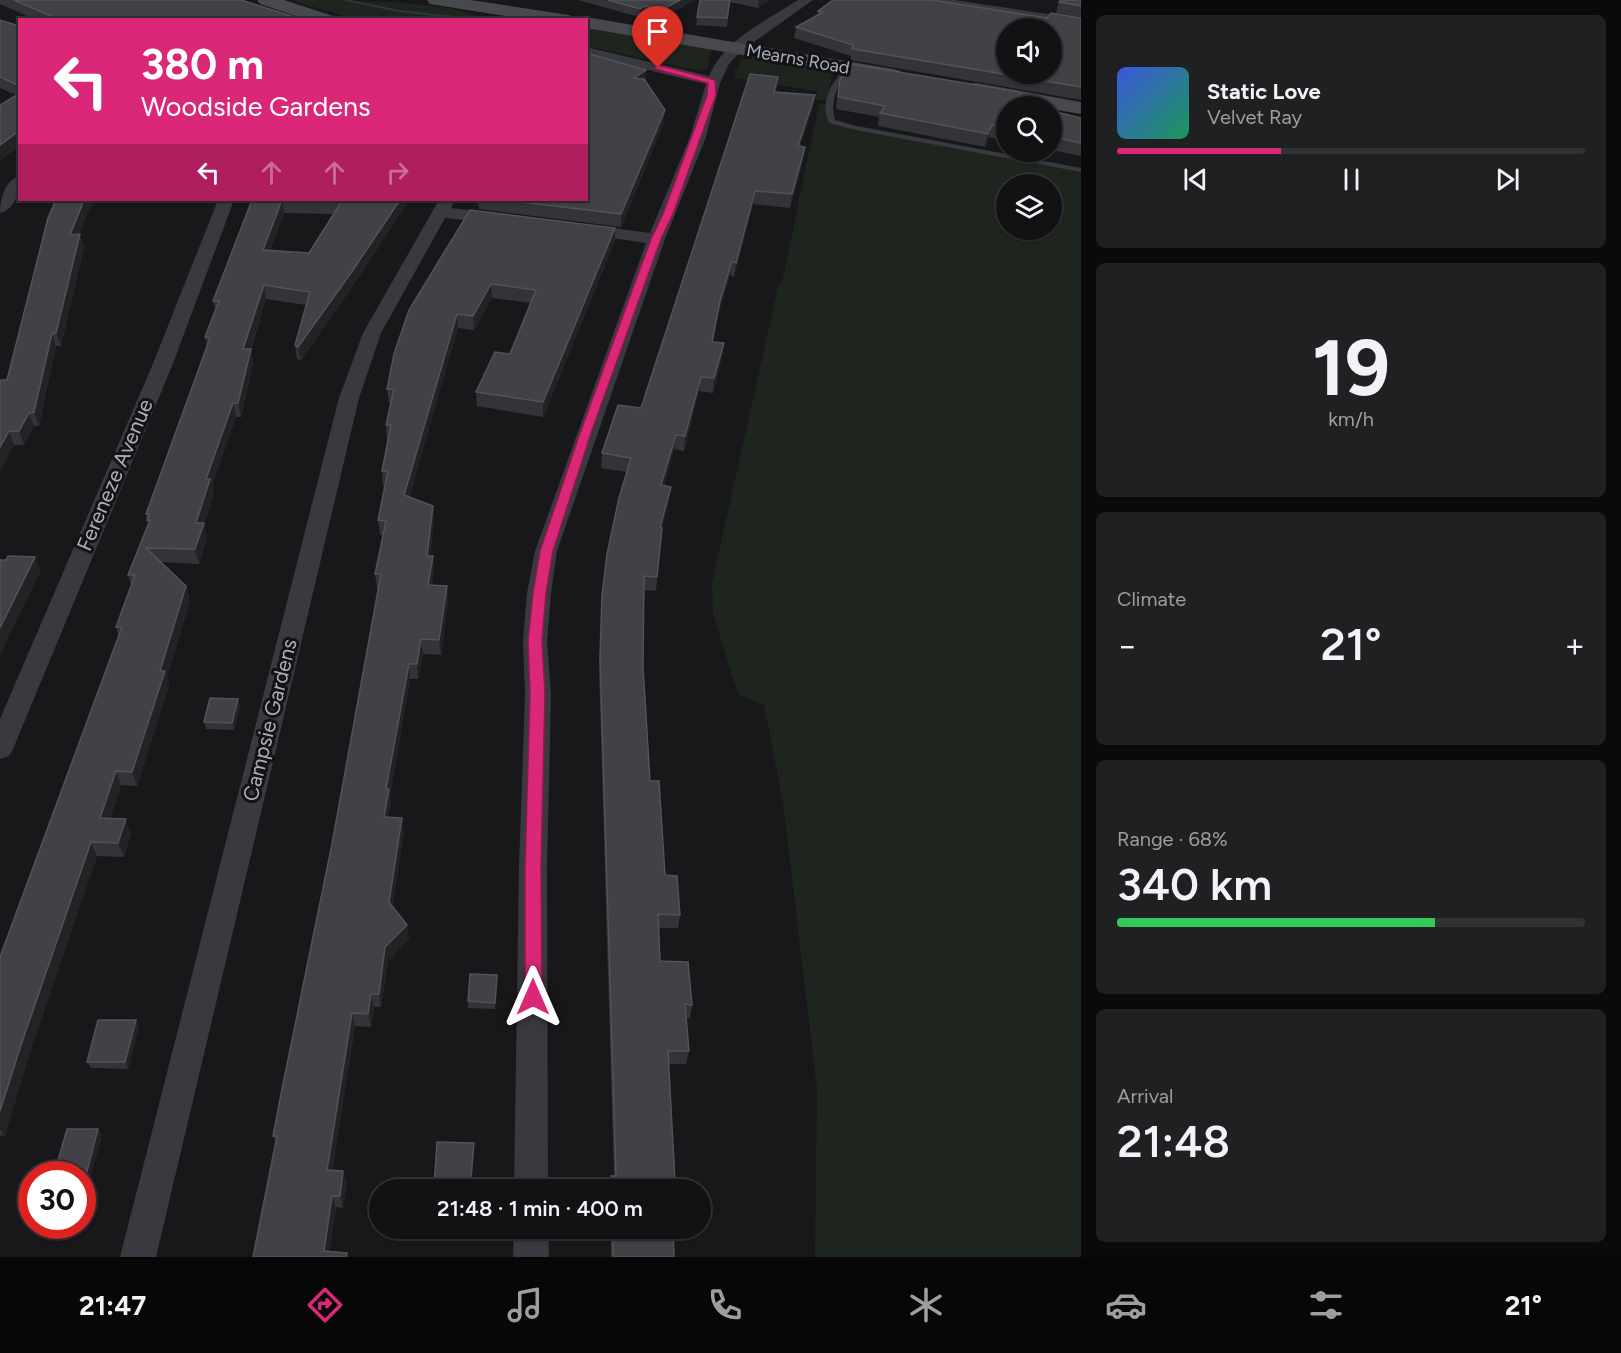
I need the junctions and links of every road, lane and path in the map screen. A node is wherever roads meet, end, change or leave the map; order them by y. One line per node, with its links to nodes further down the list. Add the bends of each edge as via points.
1 (266, 0): 9 (street)
2 (436, 0): 8 (street)
3 (807, 0): 13 (street)
4 (929, 0): 7 (street)
5 (1023, 0): 7 (street)
6 (580, 1): 10 (street)
7 (1011, 13): 12 (street)
8 (511, 16): 10 (street)
9 (321, 18)
10 (562, 18)
11 (588, 22): 13 (street, Mearns Road)
12 (1081, 23)
13 (738, 49): 15 (street, Mearns Road); 17 (street, via 727,57)
14 (588, 51): 17 (street)
15 (849, 68): 16 (street, Mearns Road); 20 (lane, via 830,94 832,121)
16 (908, 77)
17 (712, 81): 27 (street, via 712,95 698,137)
18 (954, 86): 19 (street)
19 (1081, 108)
20 (1081, 170)
21 (18, 184): 24 (street)
22 (226, 201): 28 (street, Fereneze Avenue, via 162,366)
23 (443, 206): 25 (street); 31 (street, Campsie Gardens, via 372,333 349,398)
24 (0, 208)
25 (521, 221)
26 (565, 227): 27 (street)
27 (656, 239): 29 (street, via 546,551 539,593 535,641 538,694)
28 (0, 749)
29 (531, 1179)
30 (531, 1239): 32 (street)
31 (138, 1257)
32 (531, 1257)

